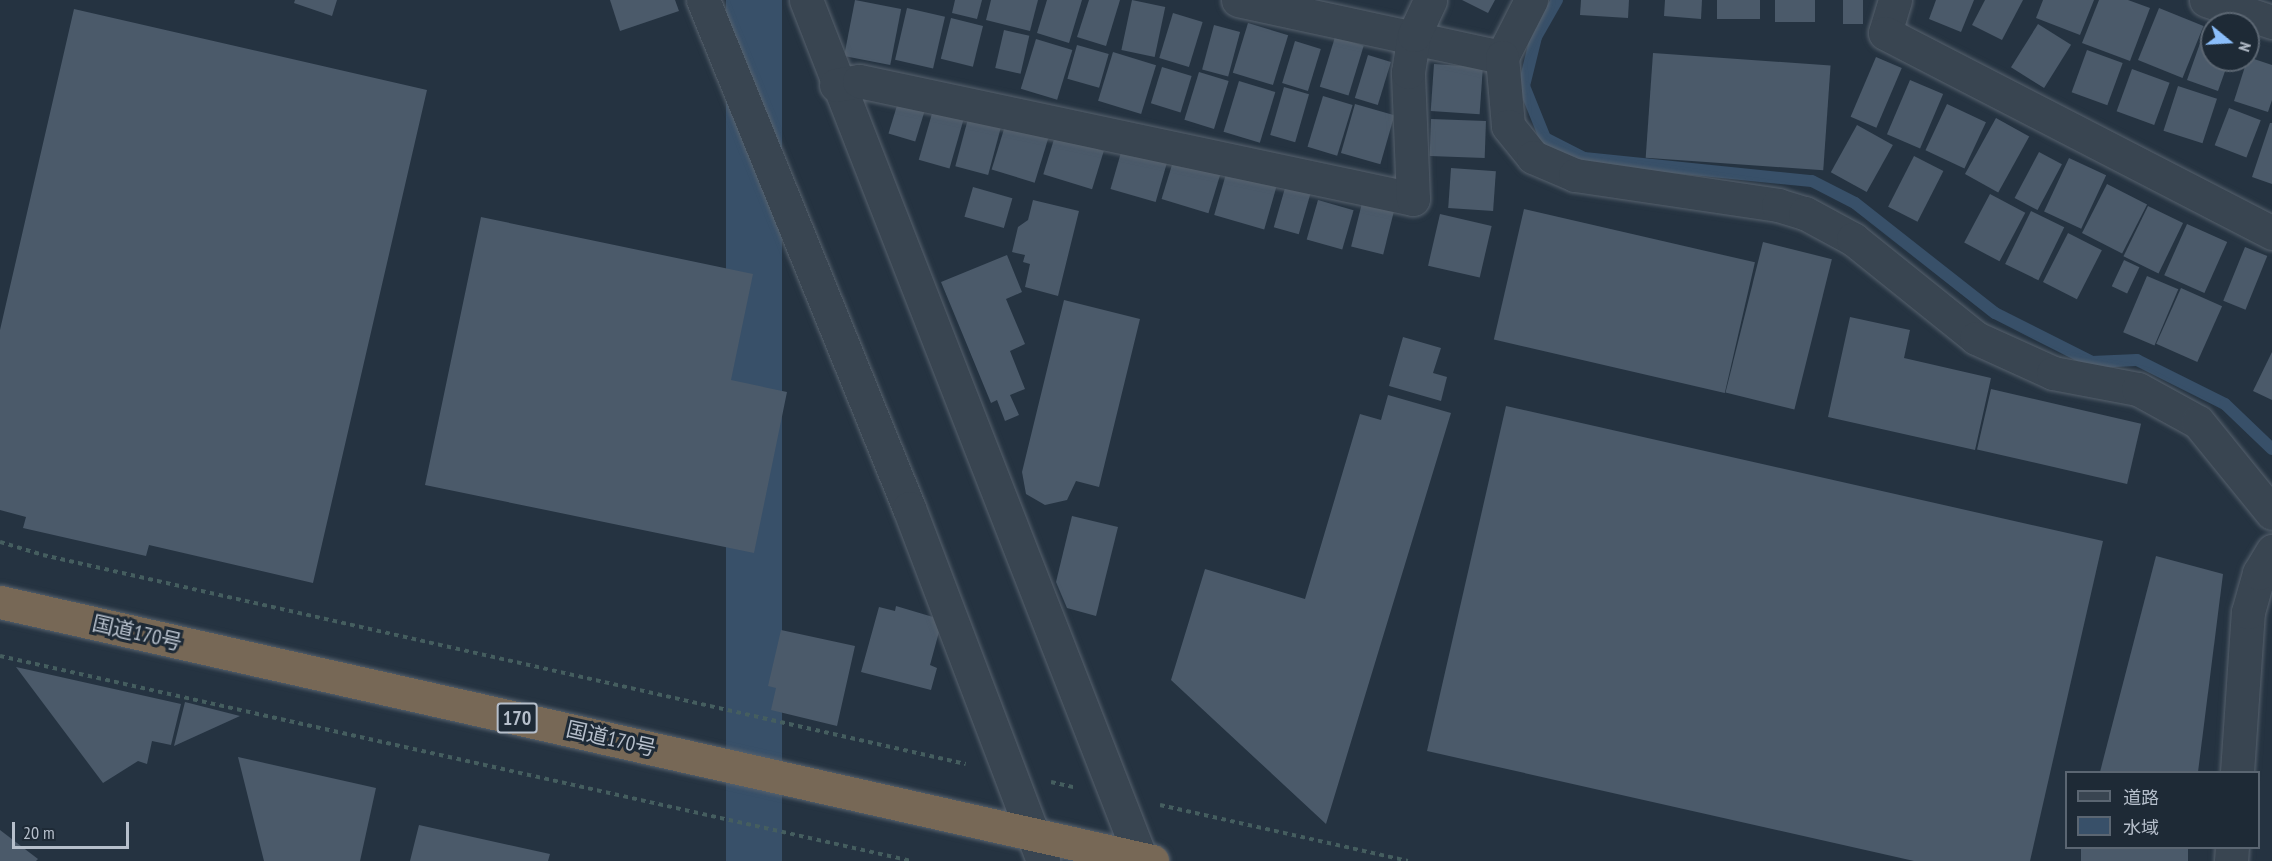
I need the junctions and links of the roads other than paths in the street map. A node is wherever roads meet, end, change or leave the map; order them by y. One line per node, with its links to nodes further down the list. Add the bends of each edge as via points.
1 (703, 0): 17 (street, via 909,508)
2 (806, 0): 11 (street)
3 (1238, 0): 9 (street)
4 (1431, 0): 9 (street)
5 (1531, 0): 10 (street)
6 (1895, 0): 12 (street, via 1885,33)
7 (2217, 2): 8 (street)
8 (2272, 22)
9 (1414, 35): 10 (street); 11 (street, via 1407,72 1413,199 859,81)
10 (1502, 57): 13 (street, via 1508,126 1533,157 1575,175 1778,205 1805,213 1853,239 1976,338 2053,373 2138,389 2198,422)
11 (836, 85): 18 (street)
12 (2272, 233)
13 (2272, 513)
14 (2272, 551): 16 (street, via 2259,573 2248,612)
15 (0, 602): 17 (highway, 国道170号 / 170)
16 (2237, 771)
17 (1038, 847): 18 (highway, 国道170号 / 170)
18 (1146, 860)

